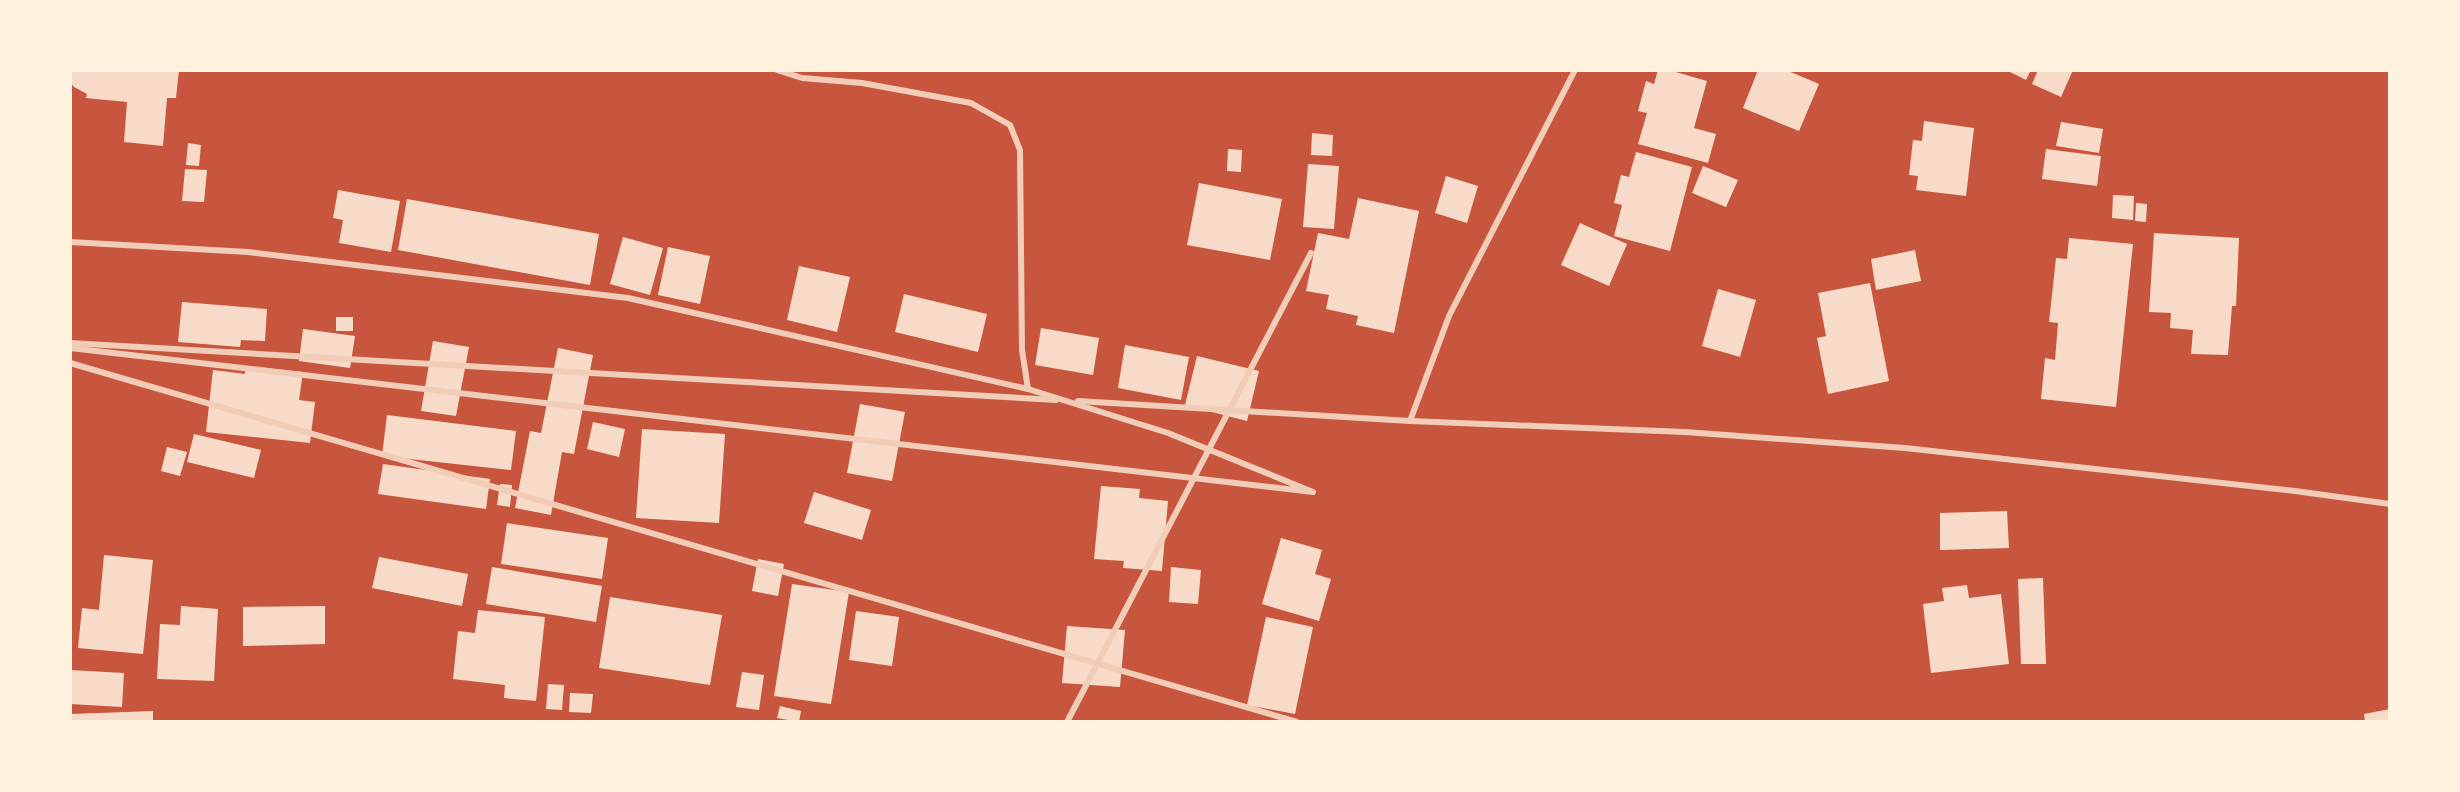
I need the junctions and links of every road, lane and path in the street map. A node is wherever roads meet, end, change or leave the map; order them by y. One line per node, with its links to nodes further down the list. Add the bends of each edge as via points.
1 (777, 70): 8 (street, via 802,78 862,83 971,103 1010,125 1020,150 1021,341)
2 (1575, 70): 9 (street, via 1449,316)
3 (70, 242): 8 (street, via 248,252 628,298)
4 (1311, 253): 11 (street)
5 (70, 343): 9 (street)
6 (70, 348): 8 (street, via 1313,492 1168,433)
7 (70, 363): 12 (street)
8 (1028, 389)
9 (1410, 421): 10 (street, via 1685,432 1905,448)
10 (2390, 504)
11 (1067, 722)
12 (1297, 722)

